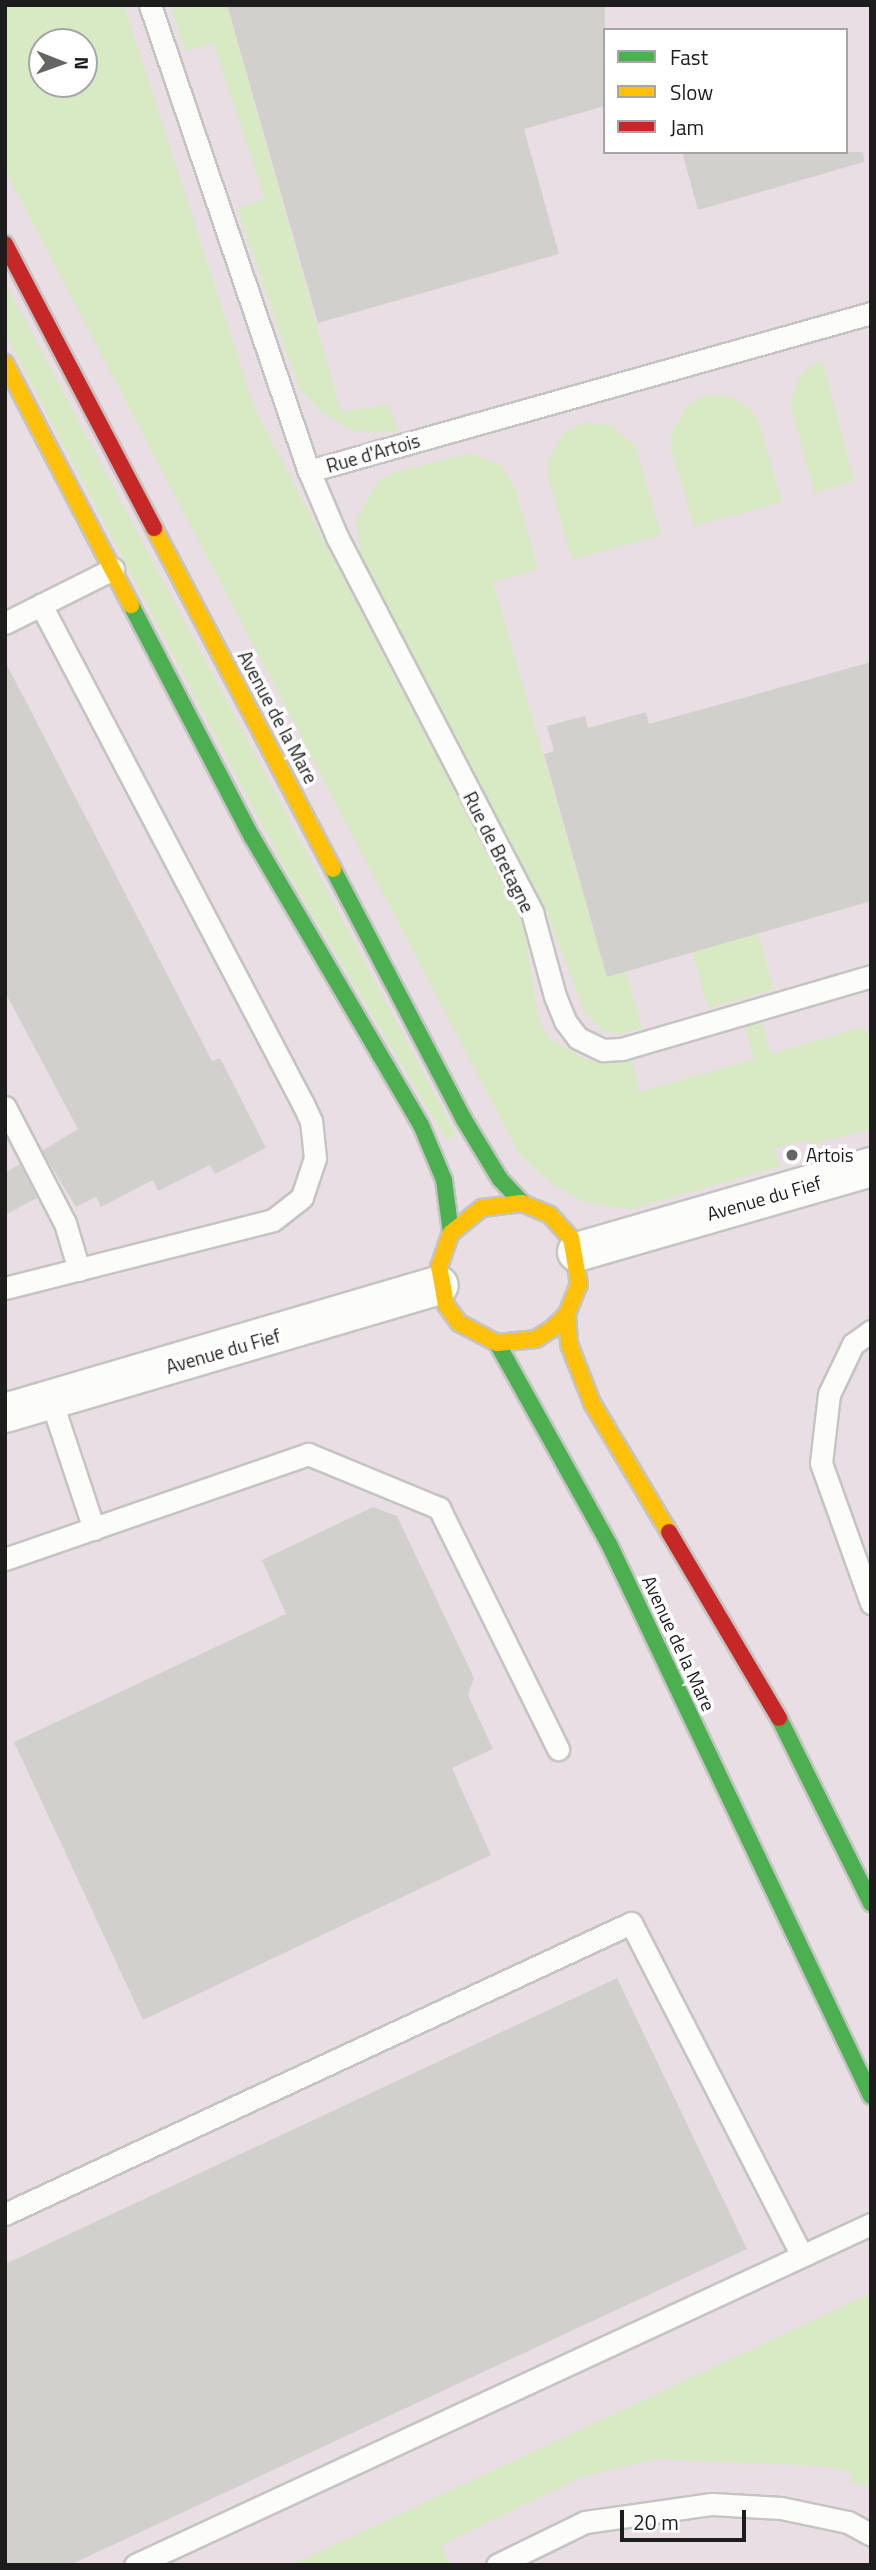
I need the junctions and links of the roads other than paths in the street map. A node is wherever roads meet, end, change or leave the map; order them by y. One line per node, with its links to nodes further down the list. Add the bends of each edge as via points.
1 (150, 5): 5 (lane, Rue d'Artois)
2 (5, 244): 12 (street, Avenue de la Mare, via 463,1118 500,1179)
3 (871, 313): 5 (lane, Rue d'Artois)
4 (5, 363): 6 (street)
5 (309, 471): 9 (lane, Rue de Bretagne, via 337,537 532,912 555,996 578,1038 603,1049 622,1049)
6 (113, 569): 7 (lane); 13 (street, via 252,836 421,1125 444,1180)
7 (41, 605): 8 (lane); 15 (lane, via 303,1104 315,1140 312,1176 302,1197 273,1220)
8 (5, 623)
9 (871, 976)
10 (5, 1107): 15 (lane, via 65,1223)
11 (871, 1167): 14 (street, Avenue du Fief)
12 (522, 1203): 13 (street, via 482,1208); 14 (street, Avenue de la Mare, via 550,1215)
13 (451, 1233): 16 (street, via 443,1249)
14 (577, 1252): 18 (street, via 579,1284)
15 (79, 1270): 17 (lane)
16 (439, 1285): 20 (street, via 459,1323); 21 (street, Avenue du Fief)
17 (5, 1288)
18 (567, 1314): 20 (street, via 536,1339); 27 (street, via 569,1344 592,1403 772,1703)
19 (871, 1331): 25 (lane, via 853,1344 829,1394 821,1463)
20 (497, 1343): 28 (street, Avenue de la Mare, via 609,1544)
21 (51, 1400): 22 (street, Avenue du Fief); 23 (lane)
22 (5, 1413)
23 (94, 1529): 24 (lane); 26 (lane, via 308,1454 439,1508)
24 (5, 1559)
25 (871, 1603)
26 (558, 1749)
27 (871, 1903)
28 (871, 2096)
29 (5, 2214): 31 (lane, via 631,1923)
30 (871, 2224): 31 (lane)
31 (802, 2256): 33 (lane)
32 (871, 2535): 34 (lane, via 848,2522 781,2508 712,2504 585,2522)
33 (135, 2565)
34 (497, 2565)

